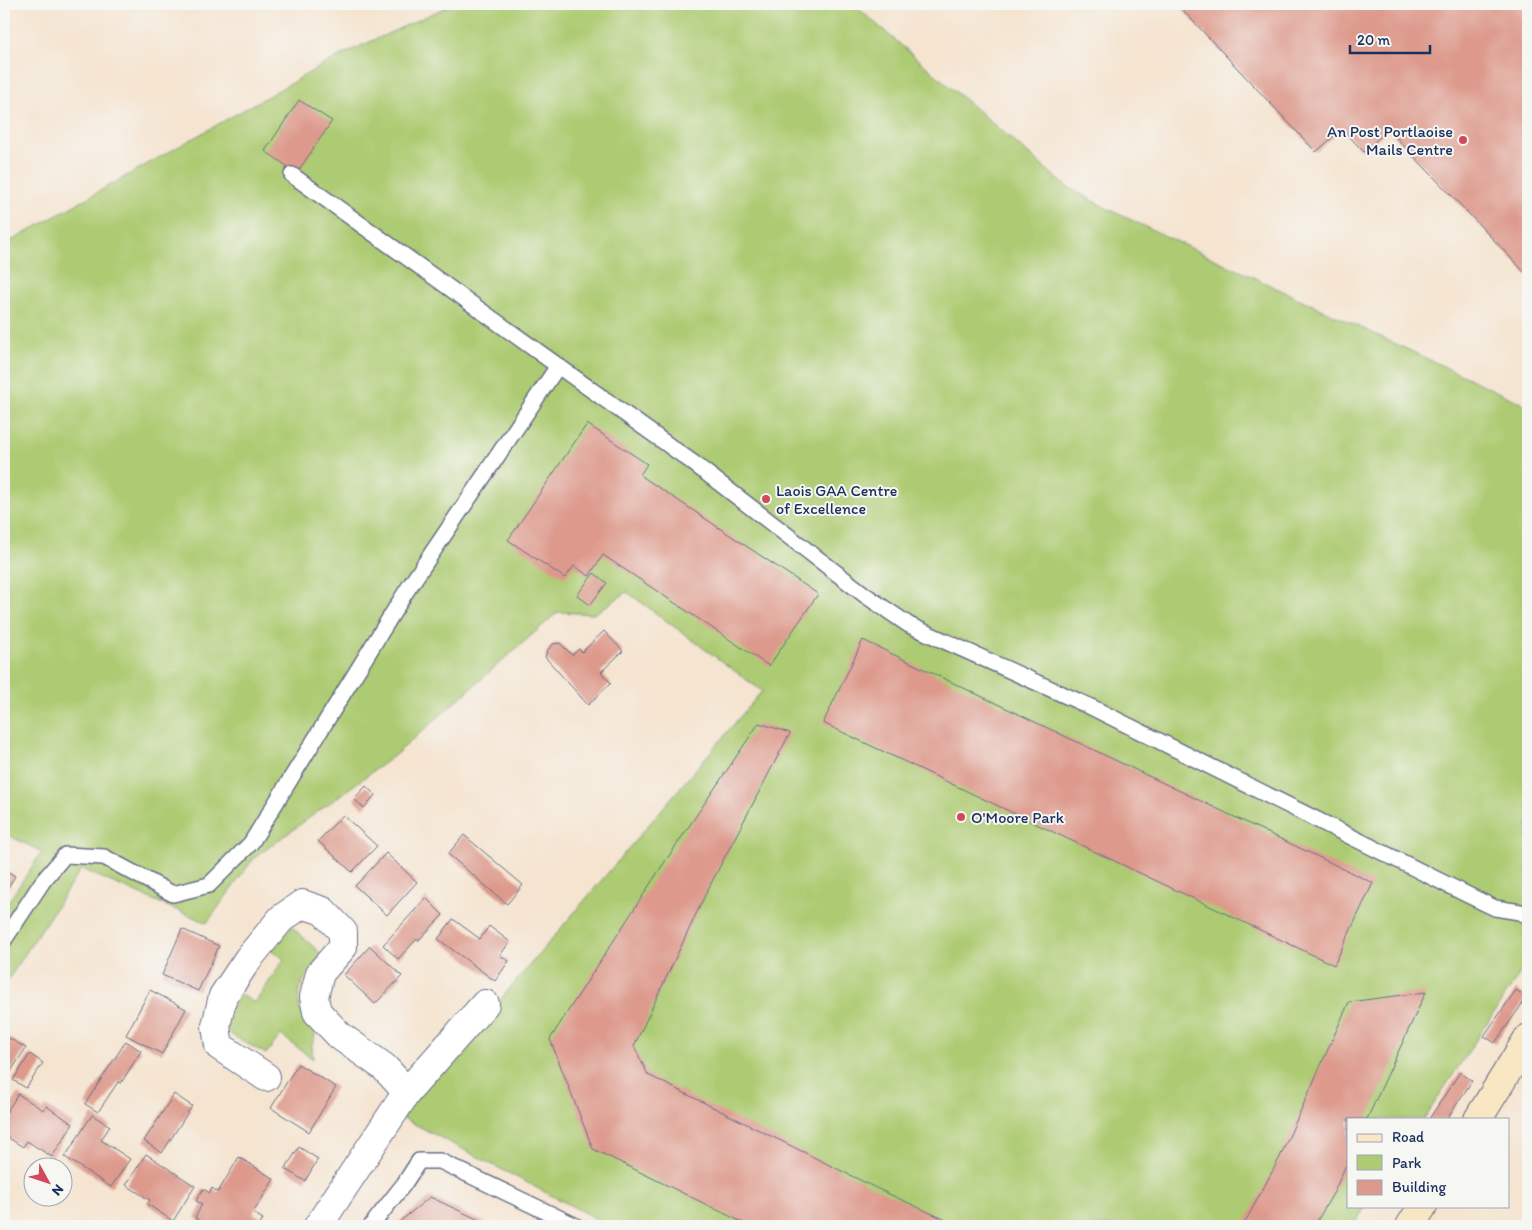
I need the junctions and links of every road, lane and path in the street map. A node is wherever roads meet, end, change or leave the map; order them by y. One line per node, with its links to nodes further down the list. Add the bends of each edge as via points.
1 (292, 175): 2 (lane)
2 (558, 366): 3 (lane, via 692,462 909,626 1091,707 1494,908); 4 (lane, via 407,590 251,843 209,885 173,894 104,857 65,856)
3 (1528, 916)
4 (4, 940)
5 (485, 1004): 8 (street)
6 (1528, 1038): 9 (main road)
7 (267, 1077): 8 (street, via 219,1046 216,1026 223,996 248,959 281,918 302,904 323,912 343,932 343,948 320,973 314,997 317,1012 340,1036 384,1067)
8 (407, 1092): 11 (street)
9 (1479, 1118)
10 (1422, 1208): 14 (main road)
11 (318, 1226)
12 (371, 1226): 13 (lane, via 419,1161 440,1161)
13 (576, 1226)
14 (1410, 1226)

